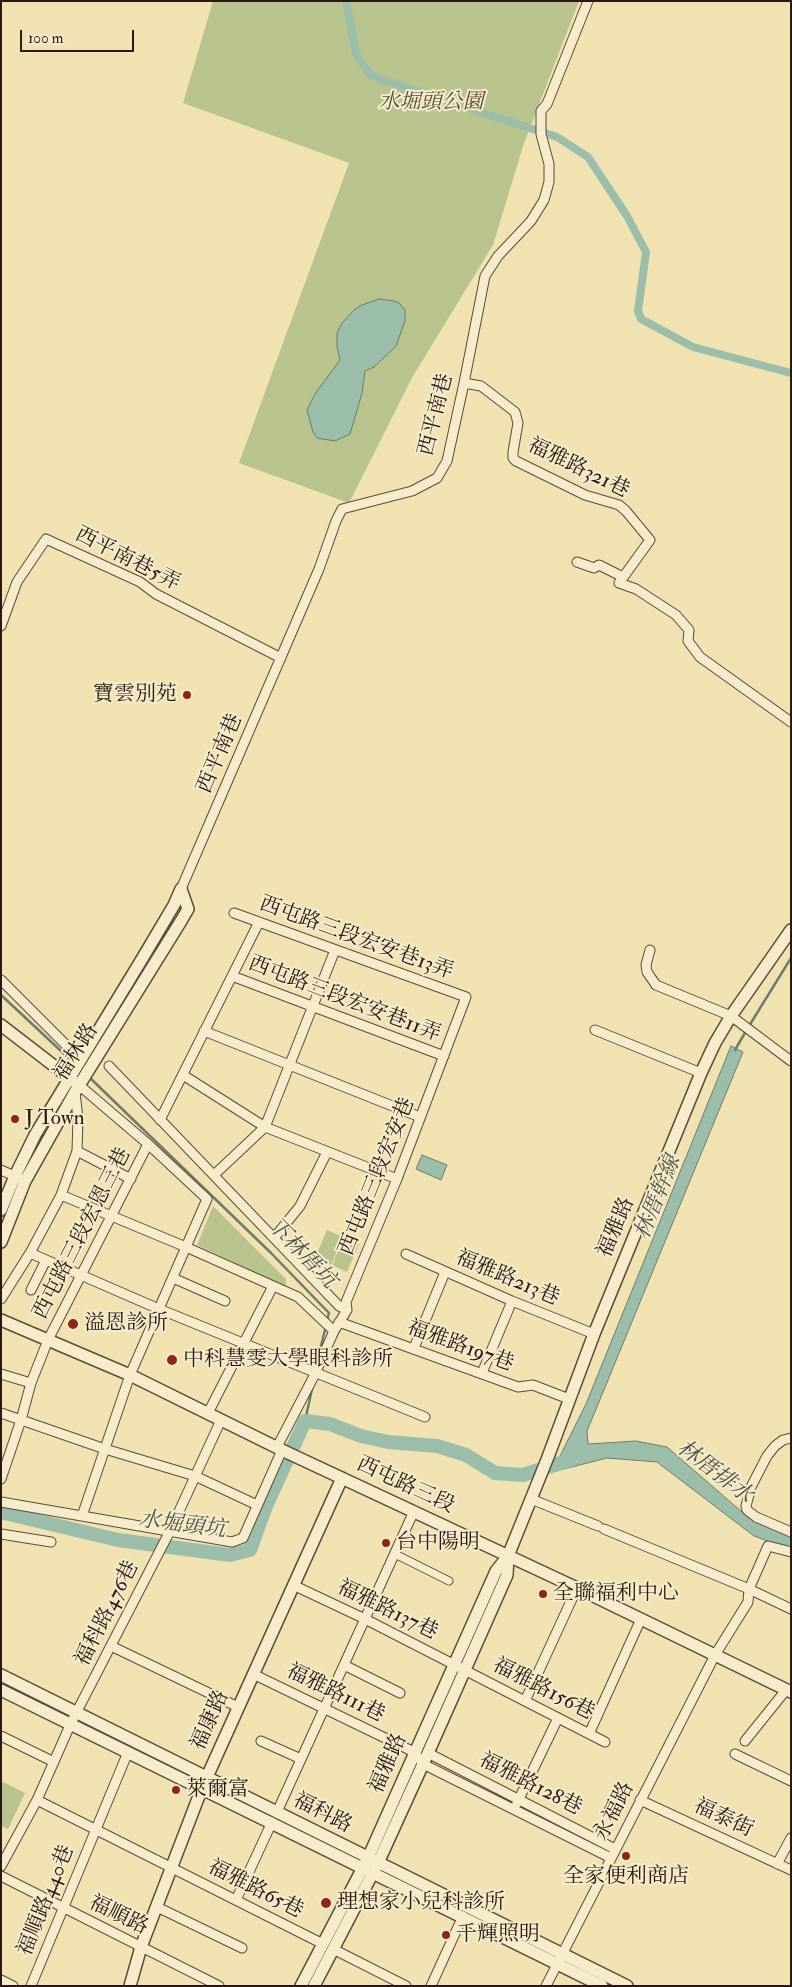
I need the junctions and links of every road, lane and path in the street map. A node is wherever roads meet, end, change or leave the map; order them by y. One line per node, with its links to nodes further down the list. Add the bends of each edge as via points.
1 (588, 1): 2 (street, 西平南巷, via 548,104 541,111 549,164 544,200 531,221 498,256 485,276)
2 (464, 383): 4 (street, 福雅路321巷, via 481,386 515,412 518,422 513,458 516,461 585,495 620,505 650,540); 6 (street, 西平南巷, via 447,461 437,478 412,491 342,509)
3 (576, 562): 4 (street, via 594,568 599,565)
4 (623, 577): 7 (street, via 619,583 644,593 680,619 688,630 688,641 700,657)
5 (1, 626): 6 (street, 西平南巷5弄, via 17,582 46,539 140,582 156,594)
6 (281, 658): 8 (street, 西平南巷)
7 (791, 722)
8 (207, 834): 9 (street, 福林路)
9 (182, 889): 27 (street, 福林路); 30 (street, 福林路, via 188,909 182,921)
10 (234, 913): 11 (street, 西屯路三段宏安巷13弄)
11 (259, 922): 13 (street, 西屯路三段宏安巷13弄); 15 (street)
12 (791, 930): 19 (street, 福雅路)
13 (335, 950): 17 (street, 西屯路三段宏安巷13弄); 18 (street)
14 (650, 950): 19 (street, via 647,972 656,985)
15 (232, 976): 18 (street, 西屯路三段宏安巷11弄); 22 (street)
16 (1, 980): 27 (street)
17 (466, 997): 23 (street, 西屯路三段宏安巷)
18 (312, 1006): 23 (street, 西屯路三段宏安巷11弄); 25 (street)
19 (731, 1016): 24 (street); 28 (street, 福雅路)
20 (1, 1025): 27 (street)
21 (595, 1030): 28 (street)
22 (204, 1031): 25 (street); 29 (street)
23 (444, 1056): 31 (street, 西屯路三段宏安巷)
24 (791, 1061)
25 (289, 1065): 31 (street); 33 (street)
26 (109, 1066): 32 (street)
27 (76, 1067): 30 (street); 39 (street, 福林路, via 35,1135)
28 (701, 1073): 64 (street, 福雅路)
29 (183, 1075): 32 (street); 33 (street)
30 (82, 1080): 34 (street); 35 (street); 39 (street, 福林路)
31 (420, 1117): 41 (street, 西屯路三段宏安巷)
32 (160, 1120): 38 (street)
33 (265, 1127): 36 (street); 38 (street)
34 (148, 1144): 40 (street, 西屯路三段宏恩三巷); 47 (street, via 207,1200)
35 (77, 1151): 40 (street); 42 (street)
36 (328, 1152): 41 (street); 45 (street, via 300,1206)
37 (1, 1170): 39 (street)
38 (214, 1175): 45 (street)
39 (20, 1178): 43 (street, 福林路); 46 (street, 福林路)
40 (131, 1178): 44 (street, 西屯路三段宏恩三巷)
41 (397, 1179): 60 (street, 西屯路三段宏安巷, via 346,1302)
42 (61, 1195): 44 (street); 48 (street)
43 (1, 1210)
44 (111, 1216): 47 (street); 52 (street, 西屯路三段宏恩三巷)
45 (274, 1238): 60 (street)
46 (1, 1242)
47 (186, 1247): 53 (street); 54 (street)
48 (30, 1253): 50 (street); 56 (street)
49 (406, 1254): 51 (street, 福雅路213巷)
50 (46, 1260): 52 (street); 55 (street)
51 (446, 1272): 58 (street, 福雅路213巷); 67 (street)
52 (81, 1275): 59 (street); 65 (street, 西屯路三段宏恩三巷)
53 (173, 1278): 57 (street); 59 (street)
54 (273, 1286): 63 (street, via 298,1297); 66 (street)
55 (30, 1290)
56 (1, 1299)
57 (225, 1301)
58 (512, 1301): 64 (street, 福雅路213巷); 68 (street)
59 (159, 1309): 66 (street); 71 (street)
60 (346, 1310): 62 (street, 西屯路三段宏安巷)
61 (1, 1320): 65 (street, 西屯路三段)
62 (339, 1322): 63 (street, 西屯路三段宏安巷); 67 (street, 福雅路197巷)
63 (334, 1331): 70 (street, 西屯路三段宏安巷)
64 (594, 1334): 73 (street, 福雅路)
65 (48, 1340): 71 (street, 西屯路三段); 72 (street, 西屯路三段宏恩三巷)
66 (243, 1344): 70 (street); 75 (street)
67 (414, 1348): 68 (street, 福雅路197巷)
68 (482, 1373): 73 (street, 福雅路197巷, via 518,1387 534,1385)
69 (1, 1374): 72 (street)
70 (315, 1374): 76 (street); 81 (street, 西屯路三段宏安巷)
71 (130, 1375): 75 (street, 西屯路三段); 80 (street)
72 (30, 1383): 77 (street, 西屯路三段宏恩三巷)
73 (569, 1399): 86 (street, 福雅路)
74 (1, 1413): 77 (street)
75 (208, 1413): 78 (street, 西屯路三段)
76 (425, 1417)
77 (21, 1420): 80 (street); 85 (street, 西屯路三段宏恩三巷)
78 (221, 1420): 81 (street, 西屯路三段); 83 (street, 福科路476巷)
79 (791, 1438): 89 (street, via 775,1446 767,1456 751,1488)
80 (105, 1449): 83 (street); 91 (street)
81 (285, 1451): 84 (street, 西屯路三段); 88 (street, 西屯路三段宏安巷)
82 (760, 1462): 89 (street, via 741,1500)
83 (195, 1476): 88 (street); 93 (street, 福科路476巷)
84 (342, 1478): 90 (street, 西屯路三段); 100 (street, 福康路)
85 (1, 1479)
86 (531, 1499): 98 (street, 福雅路); 102 (street)
87 (1, 1502): 91 (street, 西屯路三段宏安巷)
88 (257, 1505): 93 (street, 西屯路三段宏安巷, via 243,1538 232,1542)
89 (747, 1510): 92 (street)
90 (414, 1511): 97 (street); 98 (street, 西屯路三段)
91 (82, 1516): 93 (street, 西屯路三段宏安巷)
92 (791, 1532)
93 (169, 1533): 106 (street, 福科路476巷)
94 (1, 1534): 95 (street)
95 (51, 1542)
96 (791, 1552): 102 (street, 永福路, via 768,1546)
97 (395, 1554): 99 (street); 104 (street)
98 (508, 1556): 101 (street, 西屯路三段); 109 (street, 福雅路, via 507,1575)
99 (449, 1581)
100 (293, 1585): 104 (street, 福雅路137巷); 110 (street, 福康路)
101 (578, 1588): 105 (street, 西屯路三段); 115 (street)
102 (749, 1589): 103 (street); 107 (street, 永福路, via 748,1602)
103 (791, 1609)
104 (365, 1619): 108 (street); 109 (street, 福雅路137巷)
105 (641, 1619): 107 (street, 西屯路三段); 121 (street)
106 (111, 1646): 116 (street); 118 (street, 福科路476巷)
107 (715, 1655): 113 (street, 西屯路三段); 138 (street, 永福路)
108 (344, 1665): 114 (street); 117 (street)
109 (459, 1667): 115 (street, 福雅路156巷); 127 (street, 福雅路); 128 (street, 福雅路)
110 (253, 1674): 116 (street, 福康路); 117 (street, 福雅路111巷)
111 (1, 1675): 118 (street, 福科路)
112 (1, 1690): 120 (street, 福科路)
113 (789, 1691): 124 (street)
114 (400, 1692)
115 (525, 1701): 119 (street, 福雅路156巷)
116 (238, 1707): 133 (street, 福康路)
117 (324, 1709): 127 (street, 福雅路111巷); 130 (street)
118 (77, 1712): 120 (street, 福科路476巷); 133 (street, 福科路)
119 (558, 1718): 121 (street, 福雅路156巷); 136 (street)
120 (71, 1723): 126 (street, 福科路); 131 (street, 福科路476巷)
121 (589, 1734): 125 (street, 福雅路156巷)
122 (1, 1736): 131 (street)
123 (261, 1741): 130 (street)
124 (745, 1741)
125 (606, 1742)
126 (128, 1752): 135 (street, 福科路); 141 (street, 福順路440巷)
127 (414, 1752): 132 (street, 福雅路111巷); 146 (street, 福雅路)
128 (428, 1753): 132 (street, 福雅路); 136 (street, 福雅路128巷)
129 (734, 1754): 134 (street)
130 (301, 1759): 140 (street)
131 (54, 1762): 137 (street, 福科路476巷)
132 (423, 1764): 139 (street, 福雅路128巷); 146 (street, 福雅路)
133 (207, 1777): 135 (street, 福康路); 140 (street, 福科路)
134 (791, 1781)
135 (202, 1788): 140 (street, 福科路); 148 (street, 福康路)
136 (519, 1799): 139 (street); 143 (street, 福雅路128巷)
137 (37, 1800): 141 (street, 福雅路65巷); 147 (street, 福科路476巷)
138 (640, 1800): 143 (street, 永福路); 145 (street, 福泰街)
139 (514, 1810): 144 (street, 福雅路128巷)
140 (274, 1817): 146 (street, 福科路); 151 (street)
141 (95, 1829): 148 (street, 福雅路65巷); 153 (street, 福順路440巷)
142 (791, 1838): 145 (street)
143 (615, 1849): 144 (street, 永福路)
144 (611, 1858): 158 (street, 永福路)
145 (777, 1864): 149 (street, 福泰街)
146 (371, 1865): 154 (street, 福科路); 156 (street, 福雅路); 158 (street, 福科路)
147 (1, 1866)
148 (170, 1868): 151 (street, 福雅路65巷); 152 (street, 福康路)
149 (791, 1870)
150 (1, 1876): 153 (street, 福順路)
151 (236, 1900): 156 (street, 福雅路65巷)
152 (157, 1907): 155 (street, 福康路); 157 (street)
153 (64, 1908): 155 (street, 福順路); 161 (street, 福順路440巷)
154 (463, 1916): 158 (street, 福科路); 167 (street)
155 (141, 1947): 162 (street, 福康路); 163 (street, 福順路)
156 (328, 1947): 164 (street, 福雅路); 165 (street, 福雅路); 166 (street, 福雅路65巷)
157 (242, 1948)
158 (559, 1959): 168 (street, 永福路); 169 (street, 福科路); 170 (street, 福科路)
159 (1, 1980): 160 (street)
160 (12, 1986)
161 (31, 1986)
162 (130, 1986)
163 (219, 1986)
164 (301, 1986)
165 (314, 1986)
166 (406, 1986)
167 (431, 1986)
168 (546, 1986)
169 (602, 1986)
170 (627, 1986)

